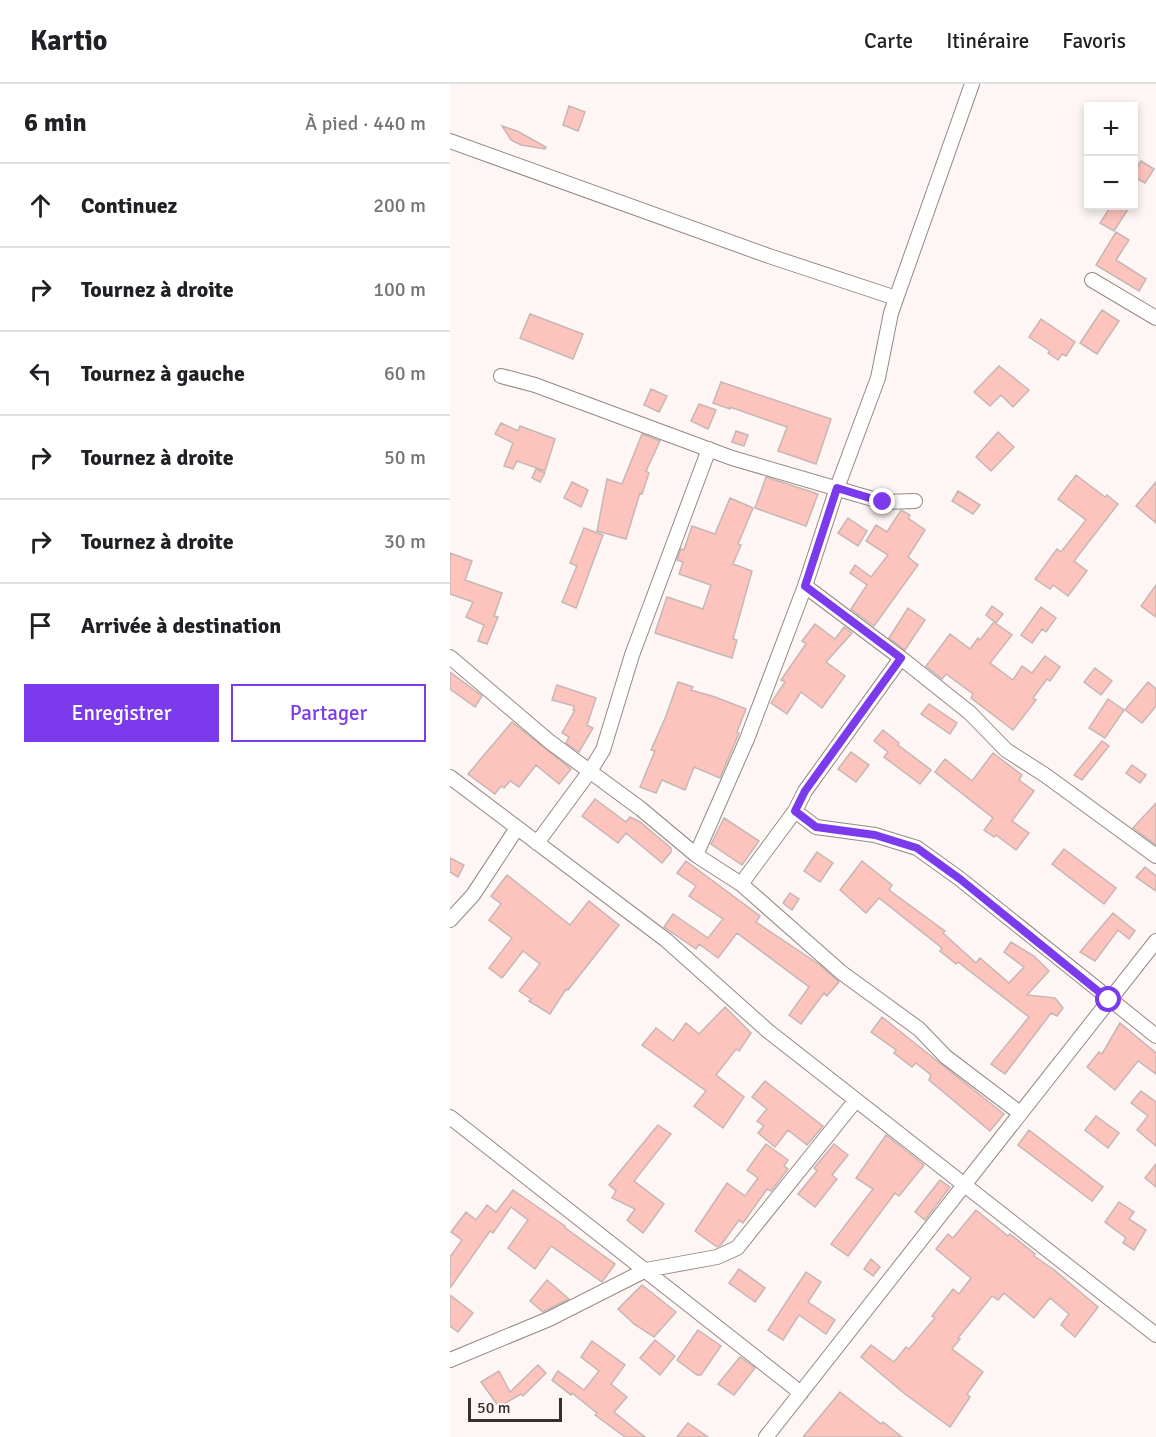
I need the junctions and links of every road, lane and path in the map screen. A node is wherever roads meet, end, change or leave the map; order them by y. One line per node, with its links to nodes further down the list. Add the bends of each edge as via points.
1 (972, 84): 4 (street)
2 (450, 141): 4 (street)
3 (1092, 280): 5 (street)
4 (896, 298): 8 (street, via 878,378)
5 (1156, 318)
6 (501, 376): 7 (street)
7 (709, 449): 8 (street); 13 (street, via 632,655 603,750)
8 (837, 488): 9 (street, via 883,502); 10 (street)
9 (915, 501)
10 (805, 586): 12 (street); 18 (street, via 747,739)
11 (450, 657): 13 (street)
12 (901, 658): 15 (street, via 805,791); 19 (street, via 970,714 1006,750)
13 (590, 771): 17 (street); 18 (street)
14 (450, 777): 16 (street)
15 (795, 811): 20 (street); 23 (street, via 816,827 875,835 917,848)
16 (517, 828): 17 (street); 21 (street, via 473,895)
17 (537, 843): 25 (street, via 666,940 768,1031)
18 (696, 855): 20 (street)
19 (1156, 856)
20 (741, 884): 26 (street, via 842,973 919,1029 946,1057)
21 (450, 920)
22 (1156, 941): 23 (street)
23 (1109, 1000): 24 (street); 26 (street)
24 (1156, 1036)
25 (856, 1100): 28 (street); 29 (street, via 737,1248 717,1257)
26 (1020, 1113): 28 (street)
27 (450, 1117): 29 (street)
28 (964, 1185): 30 (street); 32 (street)
29 (646, 1270): 31 (street, via 549,1319); 32 (street)
30 (1156, 1335)
31 (450, 1360)
32 (801, 1393): 33 (street)
33 (766, 1437)

